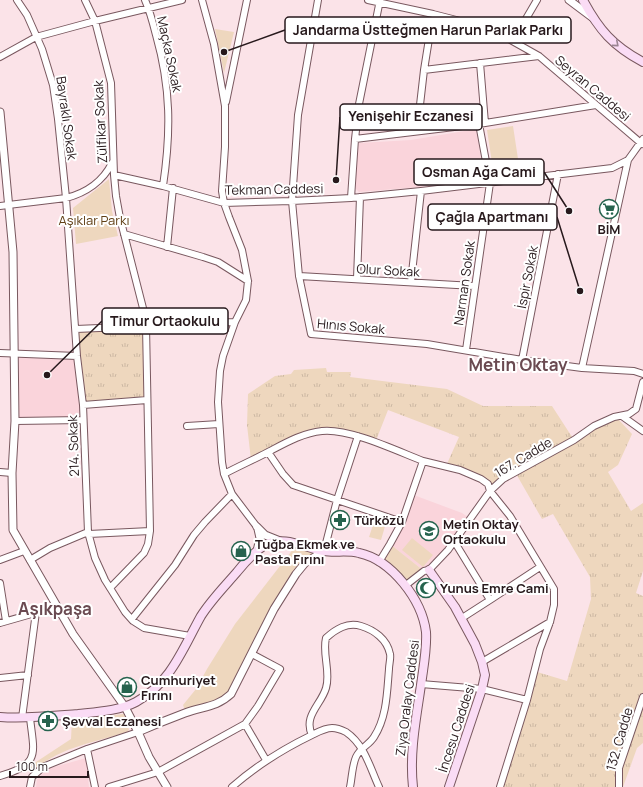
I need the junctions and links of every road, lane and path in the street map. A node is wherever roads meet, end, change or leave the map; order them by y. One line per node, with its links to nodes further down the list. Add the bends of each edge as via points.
1 (17, 0): 17 (street, Bayraklı Sokak, via 27,15)
2 (85, 0): 16 (street, Zülfikar Sokak)
3 (145, 0): 13 (street, Maçka Sokak)
4 (182, 0): 13 (street)
5 (202, 0): 25 (street, via 214,44)
6 (247, 0): 25 (street)
7 (318, 0): 42 (street, Hınıs Sokak, via 298,114)
8 (368, 0): 12 (street, Seyran Caddesi)
9 (537, 0): 18 (street)
10 (569, 0): 15 (street)
11 (583, 0): 15 (main road)
12 (380, 1): 14 (street, Seyran Caddesi); 29 (street, via 359,104)
13 (148, 8): 16 (street); 36 (street, Maçka Sokak, via 166,75 169,105 170,129)
14 (433, 14): 18 (street, Seyran Caddesi, via 472,24); 23 (street)
15 (593, 19): 21 (main road, one-way to 21, via 612,41)
16 (95, 21): 17 (street); 32 (street, Zülfikar Sokak, via 111,83)
17 (36, 37): 20 (street); 40 (street, Bayraklı Sokak, via 53,85)
18 (513, 42): 19 (street, Seyran Caddesi)
19 (539, 56): 22 (street); 24 (street, Seyran Caddesi)
20 (0, 57)
21 (643, 62)
22 (480, 63): 23 (street); 27 (street, Narman Sokak)
23 (424, 70): 28 (street)
24 (596, 105): 27 (street); 30 (street, Seyran Caddesi)
25 (225, 106): 43 (street, via 222,191)
26 (0, 112): 44 (street)
27 (482, 124): 28 (street); 35 (street, Narman Sokak)
28 (417, 131): 29 (street)
29 (355, 138): 41 (street)
30 (642, 142): 31 (street)
31 (628, 160): 33 (street, Tekman Caddesi, via 612,168); 61 (street)
32 (113, 162): 34 (street, Zülfikar Sokak); 40 (street, via 106,174 97,182 76,196)
33 (558, 174): 35 (street, Tekman Caddesi); 60 (street, İspir Sokak)
34 (114, 175): 36 (street, Tekman Caddesi); 46 (street, Zülfikar Sokak)
35 (490, 183): 38 (street, Tekman Caddesi); 52 (street, Narman Sokak)
36 (163, 186): 37 (street, Tekman Caddesi)
37 (174, 188): 43 (street, Tekman Caddesi); 47 (street)
38 (421, 191): 39 (street, Tekman Caddesi); 51 (street)
39 (360, 197): 41 (street, Tekman Caddesi); 49 (street)
40 (66, 198): 44 (street); 55 (street, 214. Sokak)
41 (351, 198): 42 (street, Tekman Caddesi)
42 (292, 201): 43 (street, Tekman Caddesi); 48 (street, Hınıs Sokak)
43 (224, 203): 50 (street, via 242,250)
44 (9, 205): 45 (street); 58 (street, via 13,252)
45 (0, 206)
46 (124, 234): 47 (street); 54 (street, Zülfikar Sokak)
47 (167, 246): 50 (street, via 218,262)
48 (299, 276): 49 (street, Olur Sokak); 56 (street, Hınıs Sokak, via 310,334)
49 (357, 279): 51 (street, Olur Sokak)
50 (248, 281): 53 (street, via 246,300)
51 (411, 282): 52 (street, Olur Sokak)
52 (474, 286): 56 (street, Narman Sokak)
53 (235, 322): 54 (street); 69 (street, via 220,371)
54 (146, 326): 55 (street); 64 (street, Zülfikar Sokak)
55 (76, 329): 59 (street, 214. Sokak)
56 (466, 350): 60 (street, Hınıs Sokak)
57 (0, 353): 58 (street)
58 (14, 353): 59 (street); 68 (street)
59 (77, 356): 65 (street, 214. Sokak)
60 (522, 360): 61 (street, Hınıs Sokak)
61 (582, 368): 62 (street, Hınıs Sokak, via 634,371)
62 (643, 374)
63 (643, 382): 66 (street, 167. Cadde, via 636,408)
64 (147, 400): 65 (street); 83 (street, Zülfikar Sokak)
65 (83, 405): 67 (street, 214. Sokak)
66 (622, 416): 71 (street); 78 (street, 167. Cadde, via 614,416 594,426 503,480)
67 (83, 420): 68 (street); 84 (street, 214. Sokak)
68 (15, 421): 76 (street)
69 (219, 424): 70 (street); 77 (street)
70 (187, 426)
71 (643, 431)
72 (358, 436): 73 (street, via 323,431 307,434); 74 (street); 80 (street)
73 (268, 452): 77 (street); 80 (street, via 293,485)
74 (424, 461): 78 (street, via 473,475 488,484); 81 (street)
75 (0, 472): 76 (street)
76 (12, 473): 87 (street, via 12,526)
77 (224, 474): 79 (street)
78 (490, 492): 85 (street, 167. Cadde); 93 (street, via 510,516)
79 (232, 494): 82 (street); 102 (street, via 201,526 175,565)
80 (337, 500): 81 (street); 89 (street)
81 (402, 522): 92 (street)
82 (257, 527): 86 (street, via 268,536); 88 (street, via 260,538)
83 (150, 531): 84 (street); 97 (street, Zülfikar Sokak, via 144,553)
84 (88, 533): 91 (street, via 50,548); 97 (street, 214. Sokak, via 97,563)
85 (454, 541): 94 (street, 167. Cadde); 98 (street)
86 (283, 542): 88 (main road, Ziya Oralay Caddesi, via 269,544); 89 (main road, Ziya Oralay Caddesi)
87 (24, 551): 90 (street); 91 (street)
88 (258, 551): 105 (main road, Ziya Oralay Caddesi, via 217,595 202,614)
89 (324, 551): 92 (main road, Ziya Oralay Caddesi, via 360,553); 106 (street, via 305,563 296,574 274,609)
90 (0, 560)
91 (30, 560): 99 (street)
92 (379, 562): 96 (main road, Ziya Oralay Caddesi)
93 (540, 567): 98 (street); 104 (street, via 554,589)
94 (429, 570): 96 (street, 167. Cadde); 101 (main road, İncesu Caddesi)
95 (0, 583): 103 (street)
96 (406, 585): 110 (main road, Ziya Oralay Caddesi, via 418,606 426,633)
97 (110, 588): 102 (street, 214. Sokak)
98 (490, 600): 101 (street)
99 (56, 607): 100 (street); 114 (street)
100 (36, 612): 103 (street); 108 (street)
101 (462, 618): 107 (main road, İncesu Caddesi)
102 (132, 619): 105 (street, 214. Sokak, via 144,628)
103 (3, 622)
104 (550, 622): 107 (street); 113 (street)
105 (190, 636): 114 (main road, Ziya Oralay Caddesi, via 164,680 138,701)
106 (252, 654): 117 (street, via 280,669); 118 (street, via 225,700 210,707 186,712)
107 (482, 662): 111 (main road, İncesu Caddesi, via 485,675)
108 (28, 675): 109 (street); 116 (street)
109 (0, 678)
110 (421, 684): 111 (street); 132 (main road, Ziya Oralay Caddesi, via 411,750)
111 (482, 689): 113 (street); 133 (main road, İncesu Caddesi)
112 (643, 697): 135 (street, 132. Cadde, via 619,768)
113 (527, 700): 134 (street)
114 (125, 707): 116 (main road, Ziya Oralay Caddesi); 118 (street)
115 (0, 717): 116 (main road, Ziya Oralay Caddesi)
116 (26, 718): 124 (street, via 34,752 31,760)
117 (245, 724): 122 (street); 123 (street)
118 (138, 732): 121 (street); 123 (street)
119 (312, 735): 120 (street, via 327,728 340,729 354,738); 120 (street, via 309,721 327,685 326,638 337,629 353,624 370,629 383,638 390,654 385,710 375,737); 122 (street)
120 (362, 748): 130 (street, via 356,758); 131 (street)
121 (87, 749): 125 (street, via 43,767 32,777); 126 (street)
122 (266, 760): 129 (street)
123 (158, 772): 127 (street); 128 (street)
124 (0, 776)
125 (30, 787)
126 (95, 787)
127 (109, 787)
128 (167, 787)
129 (232, 787)
130 (350, 787)
131 (379, 787)
132 (413, 787)
133 (449, 787)
134 (500, 787)
135 (619, 787)

